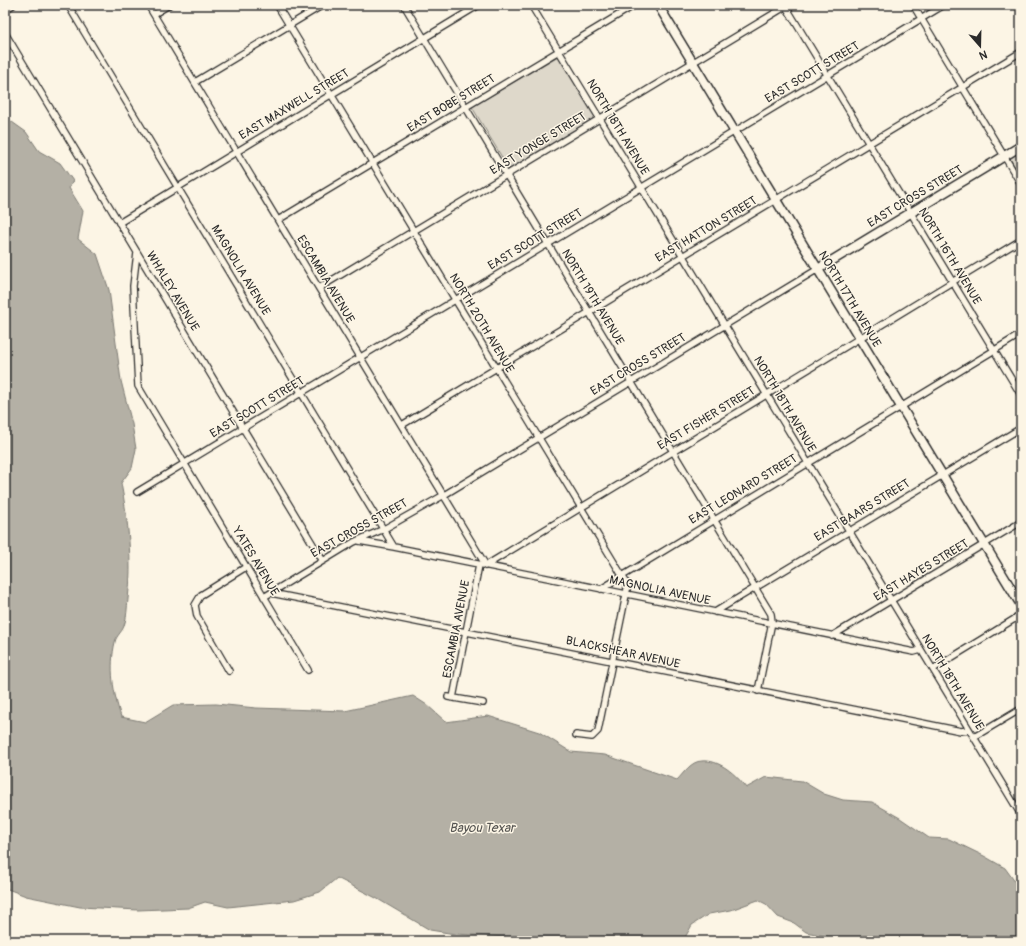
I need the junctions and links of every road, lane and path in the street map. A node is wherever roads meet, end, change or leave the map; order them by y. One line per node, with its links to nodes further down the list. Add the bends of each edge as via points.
1 (13, 5): 15 (street)
2 (68, 5): 38 (street, MAGNOLIA AVENUE)
3 (148, 5): 16 (street, ESCAMBIA AVENUE)
4 (169, 5): 16 (street)
5 (277, 5): 18 (street, NORTH 20TH AVENUE)
6 (323, 5): 18 (street)
7 (404, 5): 20 (street, NORTH 19TH AVENUE)
8 (479, 5): 20 (street, EAST MAXWELL STREET)
9 (531, 5): 21 (street, NORTH 18TH AVENUE)
10 (635, 5): 21 (street, EAST BOBE STREET)
11 (658, 5): 23 (street, NORTH 17TH AVENUE)
12 (787, 5): 23 (street, EAST YONGE STREET); 24 (street, NORTH 16TH AVENUE)
13 (913, 5): 17 (street)
14 (944, 5): 17 (street, EAST SCOTT STREET)
15 (5, 10)
16 (154, 14): 25 (street, ESCAMBIA AVENUE)
17 (921, 19): 24 (street, EAST SCOTT STREET); 26 (street)
18 (289, 26): 25 (street); 27 (street, NORTH 20TH AVENUE)
19 (5, 33): 43 (street, WHALEY AVENUE)
20 (424, 38): 27 (street, EAST MAXWELL STREET); 28 (street, NORTH 19TH AVENUE)
21 (558, 51): 28 (street, EAST BOBE STREET); 29 (street, NORTH 18TH AVENUE)
22 (1021, 52): 26 (street, EAST HATTON STREET)
23 (693, 62): 29 (street, EAST YONGE STREET); 30 (street, NORTH 17TH AVENUE)
24 (828, 75): 30 (street, EAST SCOTT STREET); 31 (street, NORTH 16TH AVENUE)
25 (195, 82): 33 (street, ESCAMBIA AVENUE)
26 (962, 87): 31 (street, EAST HATTON STREET); 34 (street)
27 (331, 95): 33 (street, EAST MAXWELL STREET); 35 (street, NORTH 20TH AVENUE)
28 (466, 107): 35 (street, EAST BOBE STREET); 36 (street, NORTH 19TH AVENUE)
29 (600, 119): 36 (street, EAST YONGE STREET); 39 (street, NORTH 18TH AVENUE)
30 (735, 131): 39 (street, EAST SCOTT STREET); 40 (street, NORTH 17TH AVENUE)
31 (869, 144): 40 (street, EAST HATTON STREET); 41 (street, NORTH 16TH AVENUE)
32 (1021, 146): 34 (street, EAST CROSS STREET)
33 (237, 152): 38 (street, EAST MAXWELL STREET); 42 (street, ESCAMBIA AVENUE)
34 (1004, 156): 37 (street); 41 (street, EAST CROSS STREET)
35 (372, 164): 42 (street, EAST BOBE STREET); 44 (street, NORTH 20TH AVENUE)
36 (506, 175): 44 (street, EAST YONGE STREET); 46 (street, NORTH 19TH AVENUE)
37 (1021, 184)
38 (178, 187): 43 (street, EAST MAXWELL STREET); 61 (street, MAGNOLIA AVENUE)
39 (641, 188): 46 (street, EAST SCOTT STREET); 48 (street, NORTH 18TH AVENUE)
40 (776, 200): 48 (street, EAST HATTON STREET); 49 (street, NORTH 17TH AVENUE)
41 (911, 213): 49 (street, EAST CROSS STREET); 50 (street, NORTH 16TH AVENUE)
42 (278, 220): 51 (street, ESCAMBIA AVENUE)
43 (119, 223): 47 (street, WHALEY AVENUE)
44 (413, 231): 51 (street, EAST YONGE STREET); 52 (street, NORTH 20TH AVENUE)
45 (1021, 240): 50 (street, EAST FISHER STREET)
46 (548, 244): 52 (street, EAST SCOTT STREET); 53 (street, NORTH 19TH AVENUE)
47 (137, 252): 66 (street, WHALEY AVENUE); 71 (street, YATES AVENUE, via 134,286 138,386)
48 (682, 256): 53 (street, EAST HATTON STREET); 54 (street, NORTH 18TH AVENUE)
49 (818, 269): 54 (street, EAST CROSS STREET); 56 (street, NORTH 17TH AVENUE)
50 (953, 282): 56 (street, EAST FISHER STREET); 57 (street, NORTH 16TH AVENUE)
51 (319, 288): 58 (street, ESCAMBIA AVENUE)
52 (455, 300): 58 (street, EAST SCOTT STREET); 59 (street, NORTH 20TH AVENUE)
53 (589, 312): 59 (street, EAST HATTON STREET); 60 (street, NORTH 19TH AVENUE)
54 (724, 325): 60 (street, EAST CROSS STREET); 62 (street, NORTH 18TH AVENUE)
55 (1021, 334): 57 (street, EAST LEONARD STREET)
56 (860, 338): 62 (street, EAST FISHER STREET); 64 (street, NORTH 17TH AVENUE)
57 (994, 350): 63 (street, NORTH 16TH AVENUE); 64 (street, EAST LEONARD STREET)
58 (361, 357): 61 (street, EAST SCOTT STREET); 65 (street, ESCAMBIA AVENUE)
59 (496, 368): 65 (street, EAST HATTON STREET); 68 (street, NORTH 20TH AVENUE)
60 (631, 382): 68 (street, EAST CROSS STREET); 69 (street, NORTH 19TH AVENUE)
61 (302, 393): 66 (street, EAST SCOTT STREET); 78 (street, MAGNOLIA AVENUE)
62 (766, 395): 69 (street, EAST FISHER STREET); 70 (street, NORTH 18TH AVENUE)
63 (1021, 395)
64 (901, 406): 70 (street, EAST LEONARD STREET); 72 (street, NORTH 17TH AVENUE)
65 (402, 425): 74 (street, ESCAMBIA AVENUE)
66 (243, 428): 71 (street, EAST SCOTT STREET); 83 (street, WHALEY AVENUE)
67 (1021, 428): 72 (street, EAST BAARS STREET)
68 (538, 438): 74 (street, EAST CROSS STREET); 75 (street, NORTH 20TH AVENUE)
69 (673, 451): 75 (street, EAST FISHER STREET); 76 (street, NORTH 19TH AVENUE)
70 (808, 463): 76 (street, EAST LEONARD STREET); 79 (street, NORTH 18TH AVENUE)
71 (184, 464): 73 (street, EAST SCOTT STREET); 85 (street, YATES AVENUE)
72 (942, 475): 79 (street, EAST BAARS STREET); 81 (street, NORTH 17TH AVENUE)
73 (137, 492)
74 (444, 495): 78 (street, EAST CROSS STREET); 84 (street, ESCAMBIA AVENUE)
75 (580, 507): 84 (street, EAST FISHER STREET); 86 (street, NORTH 20TH AVENUE)
76 (714, 519): 86 (street, EAST LEONARD STREET); 87 (street, NORTH 19TH AVENUE)
77 (1021, 522): 81 (street, EAST HAYES STREET)
78 (384, 529): 80 (street, EAST CROSS STREET); 82 (street, MAGNOLIA AVENUE)
79 (849, 531): 87 (street, EAST BAARS STREET); 92 (street, NORTH 18TH AVENUE)
80 (354, 542): 82 (street, MAGNOLIA AVENUE, via 363,540); 83 (street, EAST CROSS STREET)
81 (984, 544): 92 (street, EAST HAYES STREET); 93 (street, NORTH 17TH AVENUE)
82 (394, 547): 84 (street, MAGNOLIA AVENUE)
83 (323, 561): 89 (street, EAST CROSS STREET)
84 (483, 565): 88 (street, MAGNOLIA AVENUE); 97 (street, ESCAMBIA AVENUE)
85 (246, 567): 91 (street, YATES AVENUE); 103 (street, via 201,595 195,605 197,616)
86 (621, 575): 88 (street, EAST LEONARD STREET); 90 (street, NORTH 20TH AVENUE, via 627,586)
87 (756, 588): 94 (street, EAST BAARS STREET); 96 (street, NORTH 19TH AVENUE, via 771,614)
88 (601, 589): 90 (street, MAGNOLIA AVENUE)
89 (272, 592): 91 (street, EAST CROSS STREET); 97 (street, BLACKSHEAR AVENUE)
90 (626, 594): 94 (street, MAGNOLIA AVENUE); 100 (street, NORTH 20TH AVENUE)
91 (264, 597): 102 (street, YATES AVENUE)
92 (891, 600): 98 (street, EAST HAYES STREET); 99 (street, NORTH 18TH AVENUE)
93 (1021, 605)
94 (715, 612): 96 (street, MAGNOLIA AVENUE)
95 (1021, 615): 101 (street)
96 (772, 624): 98 (street, MAGNOLIA AVENUE); 104 (street)
97 (466, 632): 100 (street, BLACKSHEAR AVENUE); 105 (street, ESCAMBIA AVENUE, via 450,697)
98 (832, 636): 99 (street, MAGNOLIA AVENUE, via 914,652)
99 (921, 650): 101 (street, NORTH 18TH AVENUE)
100 (613, 662): 104 (street, BLACKSHEAR AVENUE); 108 (street, NORTH 20TH AVENUE, via 598,730 592,737)
101 (933, 669): 107 (street, NORTH 18TH AVENUE)
102 (308, 670)
103 (229, 671)
104 (758, 691): 107 (street, BLACKSHEAR AVENUE, via 962,731)
105 (483, 703)
106 (1021, 709): 109 (street)
107 (969, 730): 109 (street, NORTH 18TH AVENUE)
108 (576, 735)
109 (974, 737): 111 (street, NORTH 18TH AVENUE)
110 (1021, 802): 111 (street)
111 (1015, 806): 112 (street, NORTH 18TH AVENUE)
112 (1021, 815)

